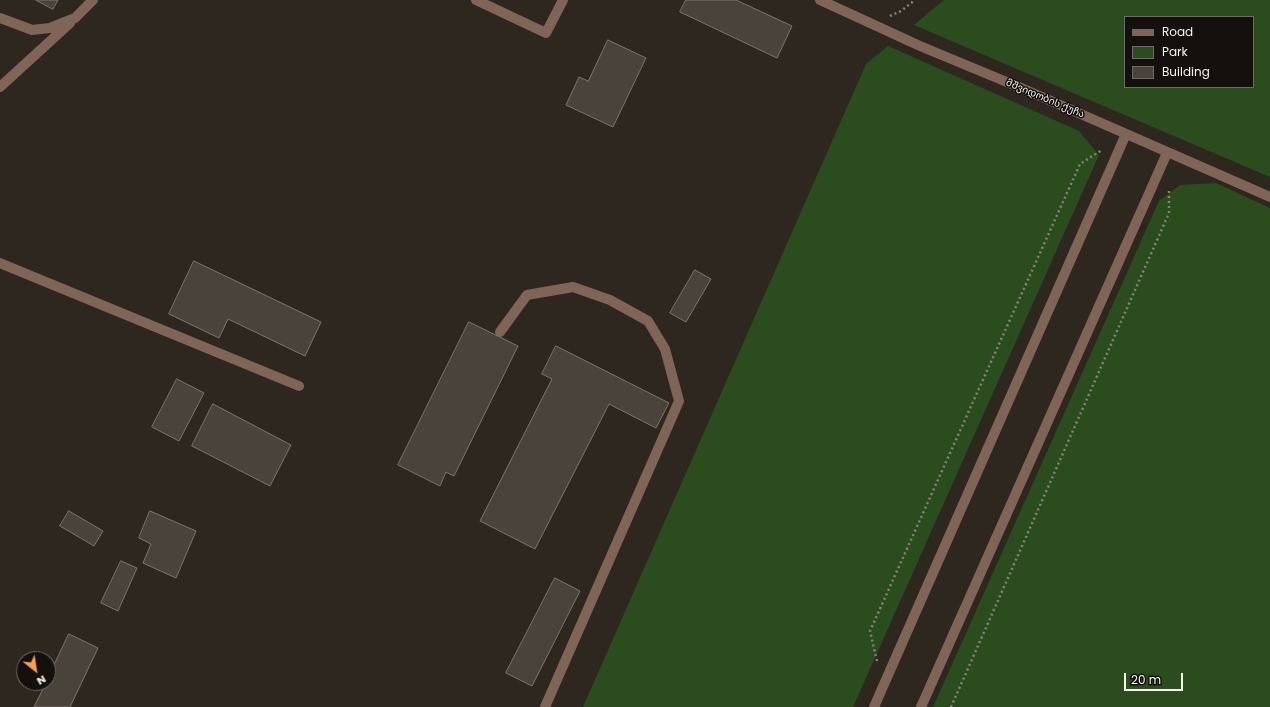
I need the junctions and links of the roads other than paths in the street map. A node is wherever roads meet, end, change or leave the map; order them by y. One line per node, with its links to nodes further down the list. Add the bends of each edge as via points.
1 (93, 0): 6 (street)
2 (476, 0): 3 (street, via 546,33)
3 (563, 0)
4 (820, 0): 8 (street, მშვიდობის ქუჩა, via 920,46)
5 (0, 18): 6 (street, via 32,30 50,28)
6 (75, 18): 7 (street)
7 (0, 87)
8 (1126, 134): 9 (street, მშვიდობის ქუჩა); 15 (street)
9 (1167, 153): 10 (street, მშვიდობის ქუჩა); 16 (street)
10 (1270, 197)
11 (0, 263): 13 (street)
12 (500, 332): 14 (street, via 527,295 573,287 610,300 648,321 665,349 679,401)
13 (299, 386)
14 (545, 707)
15 (874, 707)
16 (921, 707)

